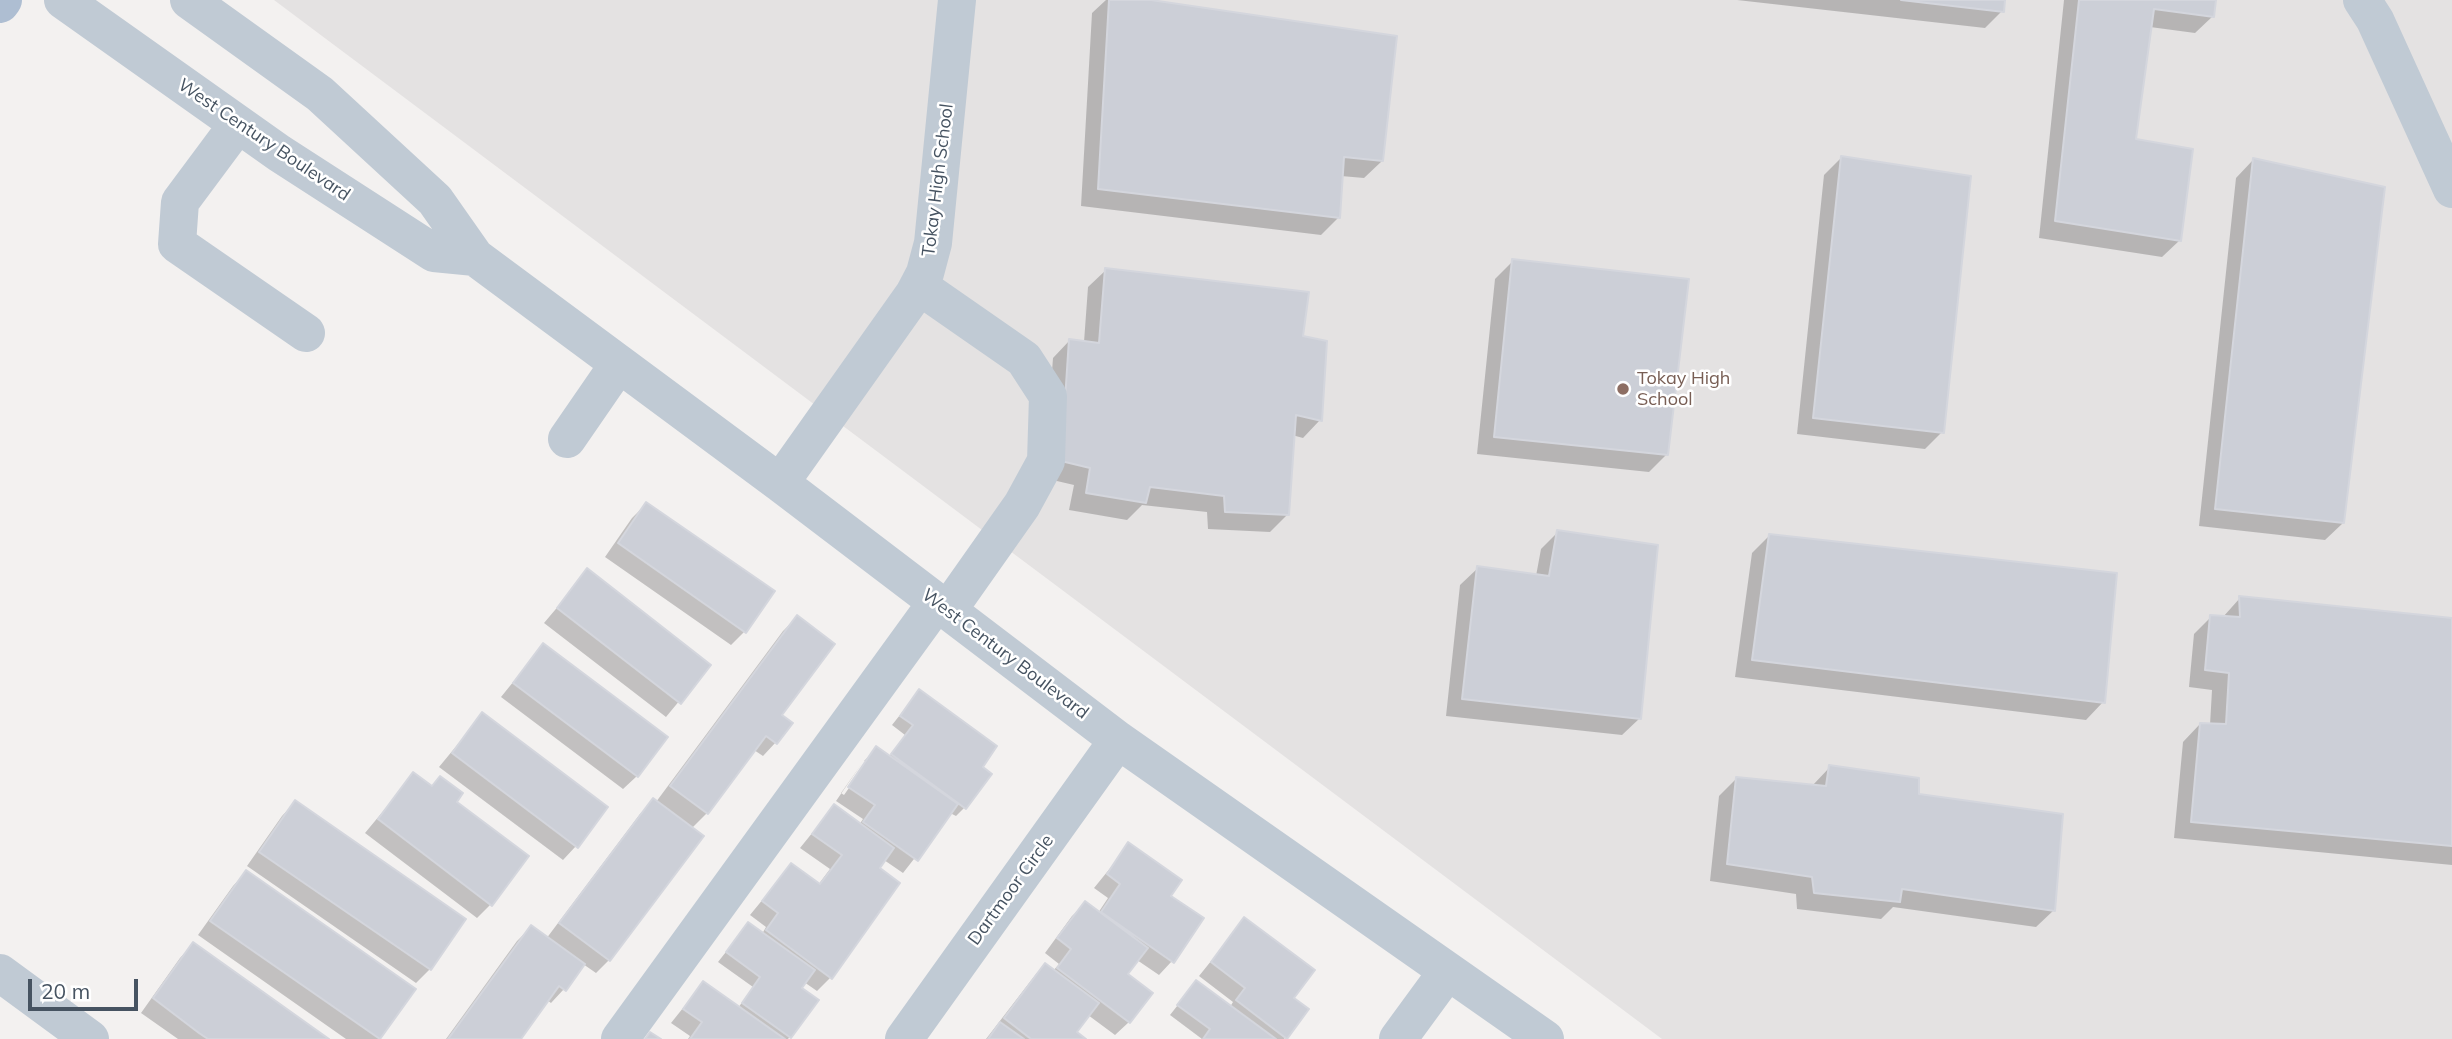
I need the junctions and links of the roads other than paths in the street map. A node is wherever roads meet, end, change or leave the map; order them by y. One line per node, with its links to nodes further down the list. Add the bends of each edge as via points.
1 (63, 0): 5 (street, West Century Boulevard)
2 (189, 0): 7 (street, West Century Boulevard, via 320,94 435,200)
3 (957, 0): 8 (street, Tokay High School, via 933,243)
4 (2362, 0): 6 (street)
5 (238, 124): 7 (street, West Century Boulevard, via 434,253); 9 (street, via 180,202 177,244)
6 (2452, 189)
7 (475, 257): 10 (street, West Century Boulevard)
8 (919, 286): 12 (street, Tokay High School); 13 (street, via 1024,359 1048,396 1046,461 1022,505)
9 (306, 333)
10 (618, 365): 11 (street); 12 (street, West Century Boulevard)
11 (566, 439)
12 (780, 483): 13 (street, West Century Boulevard)
13 (942, 606): 14 (street, West Century Boulevard); 18 (street)
14 (1118, 740): 15 (street, West Century Boulevard); 19 (street, Dartmoor Circle)
15 (1447, 972): 20 (street); 21 (street, West Century Boulevard)
16 (0, 973): 17 (street)
17 (90, 1039)
18 (620, 1039)
19 (904, 1039)
20 (1398, 1039)
21 (1545, 1039)

